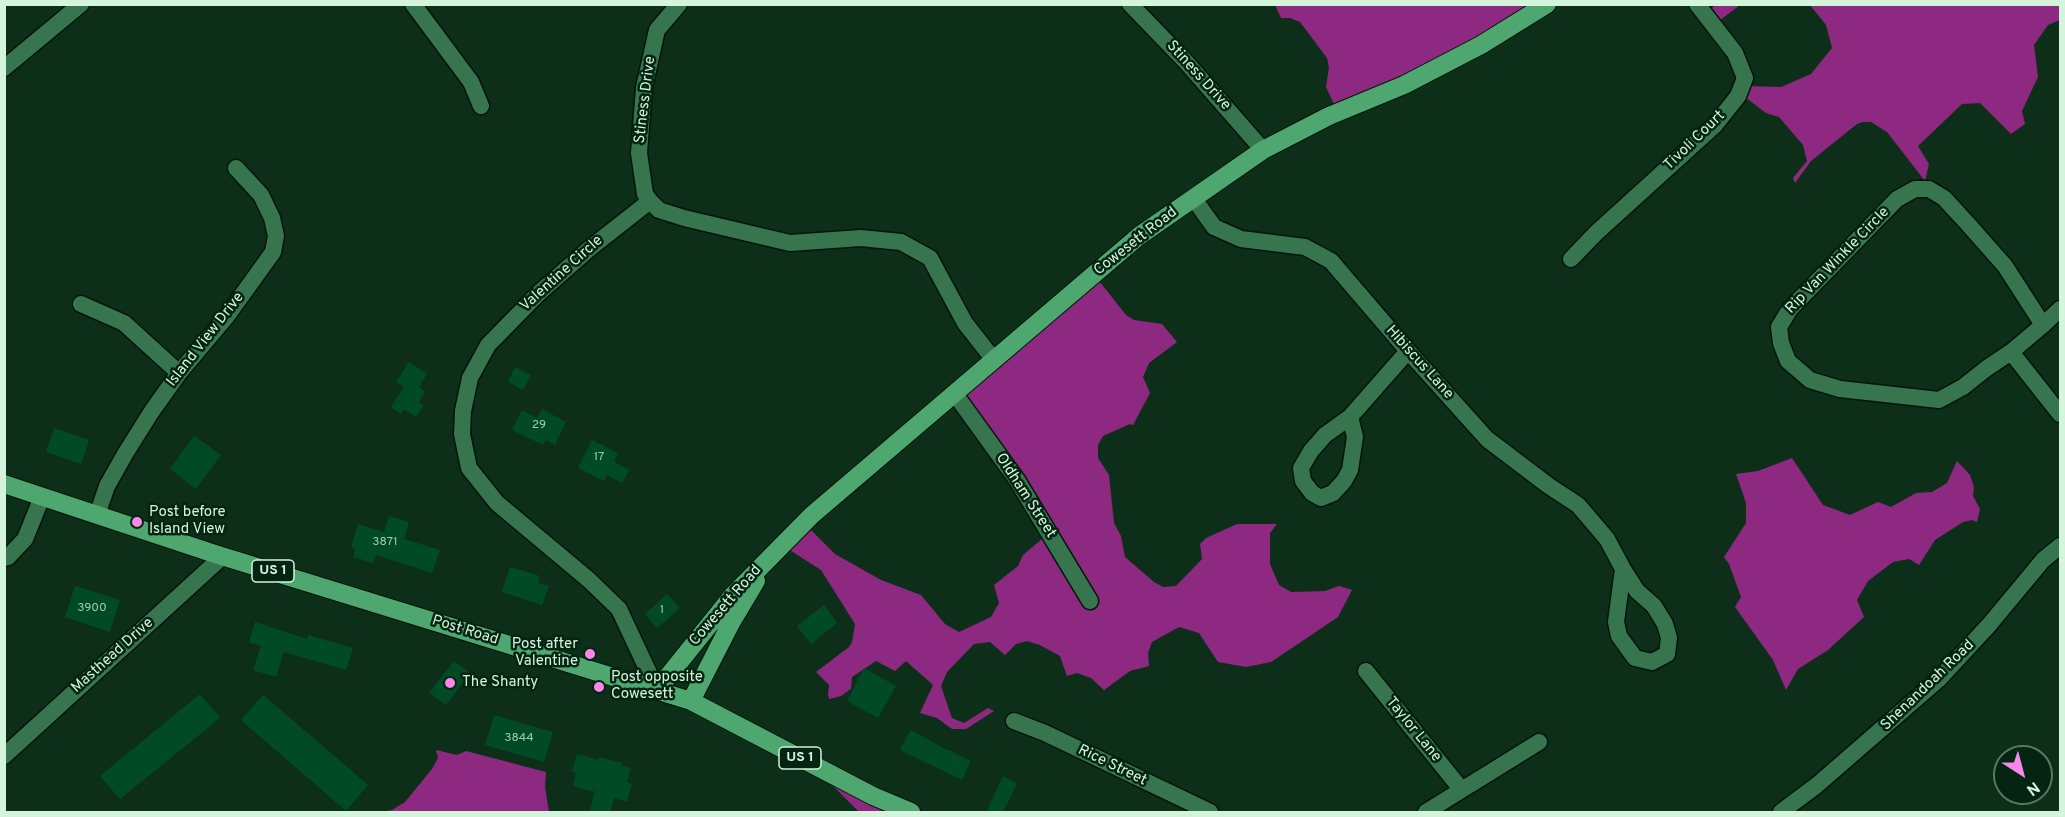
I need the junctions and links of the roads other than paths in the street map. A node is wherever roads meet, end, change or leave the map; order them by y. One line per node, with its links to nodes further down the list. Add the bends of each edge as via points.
1 (81, 4): 7 (street)
2 (413, 4): 8 (street, via 471,82)
3 (679, 4): 12 (street, Stiness Drive, via 657,30 644,88 639,153 645,194)
4 (1130, 4): 9 (street, Stiness Drive)
5 (1547, 4): 9 (main road, Cowesett Road, via 1404,85 1329,116)
6 (1697, 4): 13 (street, Tivoli Court, via 1735,53 1745,78 1738,96 1715,125)
7 (4, 68)
8 (481, 105)
9 (1263, 150): 11 (main road, Cowesett Road)
10 (236, 168): 20 (street, Island View Drive, via 261,195 272,218 276,236 273,252)
11 (1194, 199): 17 (street, Hibiscus Lane, via 1214,227 1241,239 1305,247 1331,261); 19 (main road, Cowesett Road, via 1139,236)
12 (651, 201): 19 (street, via 659,210 684,218 790,243 861,238 901,242 930,258 965,323); 34 (street, Valentine Circle, via 589,249 488,345 470,378 462,434 469,468 497,503 618,609)
13 (1571, 259)
14 (81, 304): 20 (street, via 124,323)
15 (2061, 309): 16 (street)
16 (2043, 324): 18 (street); 18 (street, Rip Van Winkle Circle, via 2005,266 1944,198 1929,189 1915,189 1898,200 1790,309 1779,327 1788,361 1810,380 1840,389 1940,400)
17 (1408, 351): 23 (street); 31 (street, Hibiscus Lane, via 1487,439 1578,505 1607,538)
18 (2011, 352): 22 (street)
19 (994, 360): 21 (main road, Cowesett Road)
20 (179, 373): 26 (street, Island View Drive, via 125,454 107,486)
21 (955, 394): 28 (main road, Cowesett Road); 32 (street, Oldham Street, via 1017,480)
22 (2061, 414)
23 (1350, 417)
24 (4, 484): 25 (main road, Post Road / US 1)
25 (42, 497): 26 (main road, Post Road / US 1); 30 (street, via 25,539)
26 (97, 515): 29 (main road, Post Road / US 1)
27 (2061, 546): 43 (street, Shenandoah Road, via 2043,560 1939,680)
28 (774, 552): 34 (main road, Cowesett Road, via 734,594); 35 (main road, Cowesett Road, via 730,623)
29 (223, 556): 34 (main road, Post Road / US 1); 38 (street, Masthead Drive)
30 (4, 558)
31 (1623, 569): 31 (street, Hibiscus Lane, via 1665,624 1669,638 1667,654 1652,662 1635,658 1619,636 1616,622)
32 (1090, 601)
33 (1366, 671): 39 (street, Taylor Lane)
34 (657, 690): 35 (main road, Post Road / US 1)
35 (691, 701): 40 (main road, Post Road / US 1)
36 (1014, 721): 41 (street, Rice Street)
37 (1539, 742): 39 (street)
38 (4, 756)
39 (1461, 789): 42 (street)
40 (911, 813)
41 (1210, 813)
42 (1426, 813)
43 (1781, 813)

